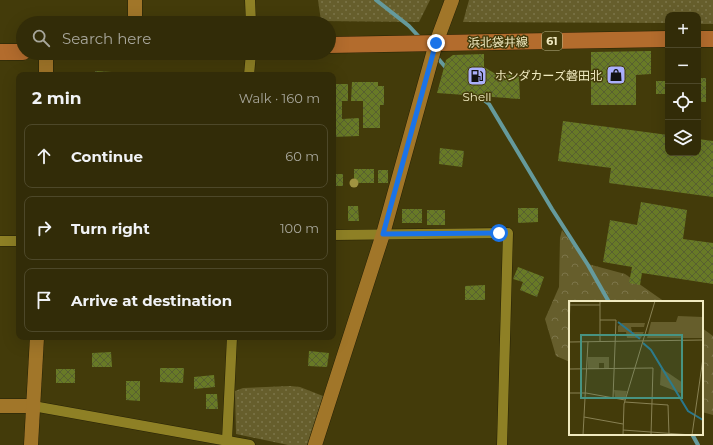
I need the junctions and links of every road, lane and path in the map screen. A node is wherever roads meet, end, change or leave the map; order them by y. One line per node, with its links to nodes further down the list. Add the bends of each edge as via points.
1 (135, 0): 4 (street)
2 (250, 0): 5 (street)
3 (452, 0): 9 (street)
4 (135, 16)
5 (250, 16)
6 (665, 39): 9 (main road, 浜北袋井線 / 61)
7 (701, 39): 8 (main road)
8 (713, 39)
9 (436, 43): 10 (main road, 浜北袋井線 / 61); 17 (street)
10 (336, 46)
11 (0, 52): 12 (main road)
12 (16, 52)
13 (46, 60): 15 (street)
14 (250, 60): 16 (street)
15 (46, 72)
16 (249, 72)
17 (383, 234): 18 (street); 28 (street); 29 (street, via 508,233)
18 (336, 235)
19 (0, 241): 20 (street)
20 (16, 241)
21 (37, 340): 24 (street)
22 (232, 340): 25 (street)
23 (0, 406): 24 (street)
24 (33, 406): 25 (street); 26 (street)
25 (227, 440): 27 (street)
26 (31, 445)
27 (250, 445)
28 (315, 445)
29 (502, 445)

